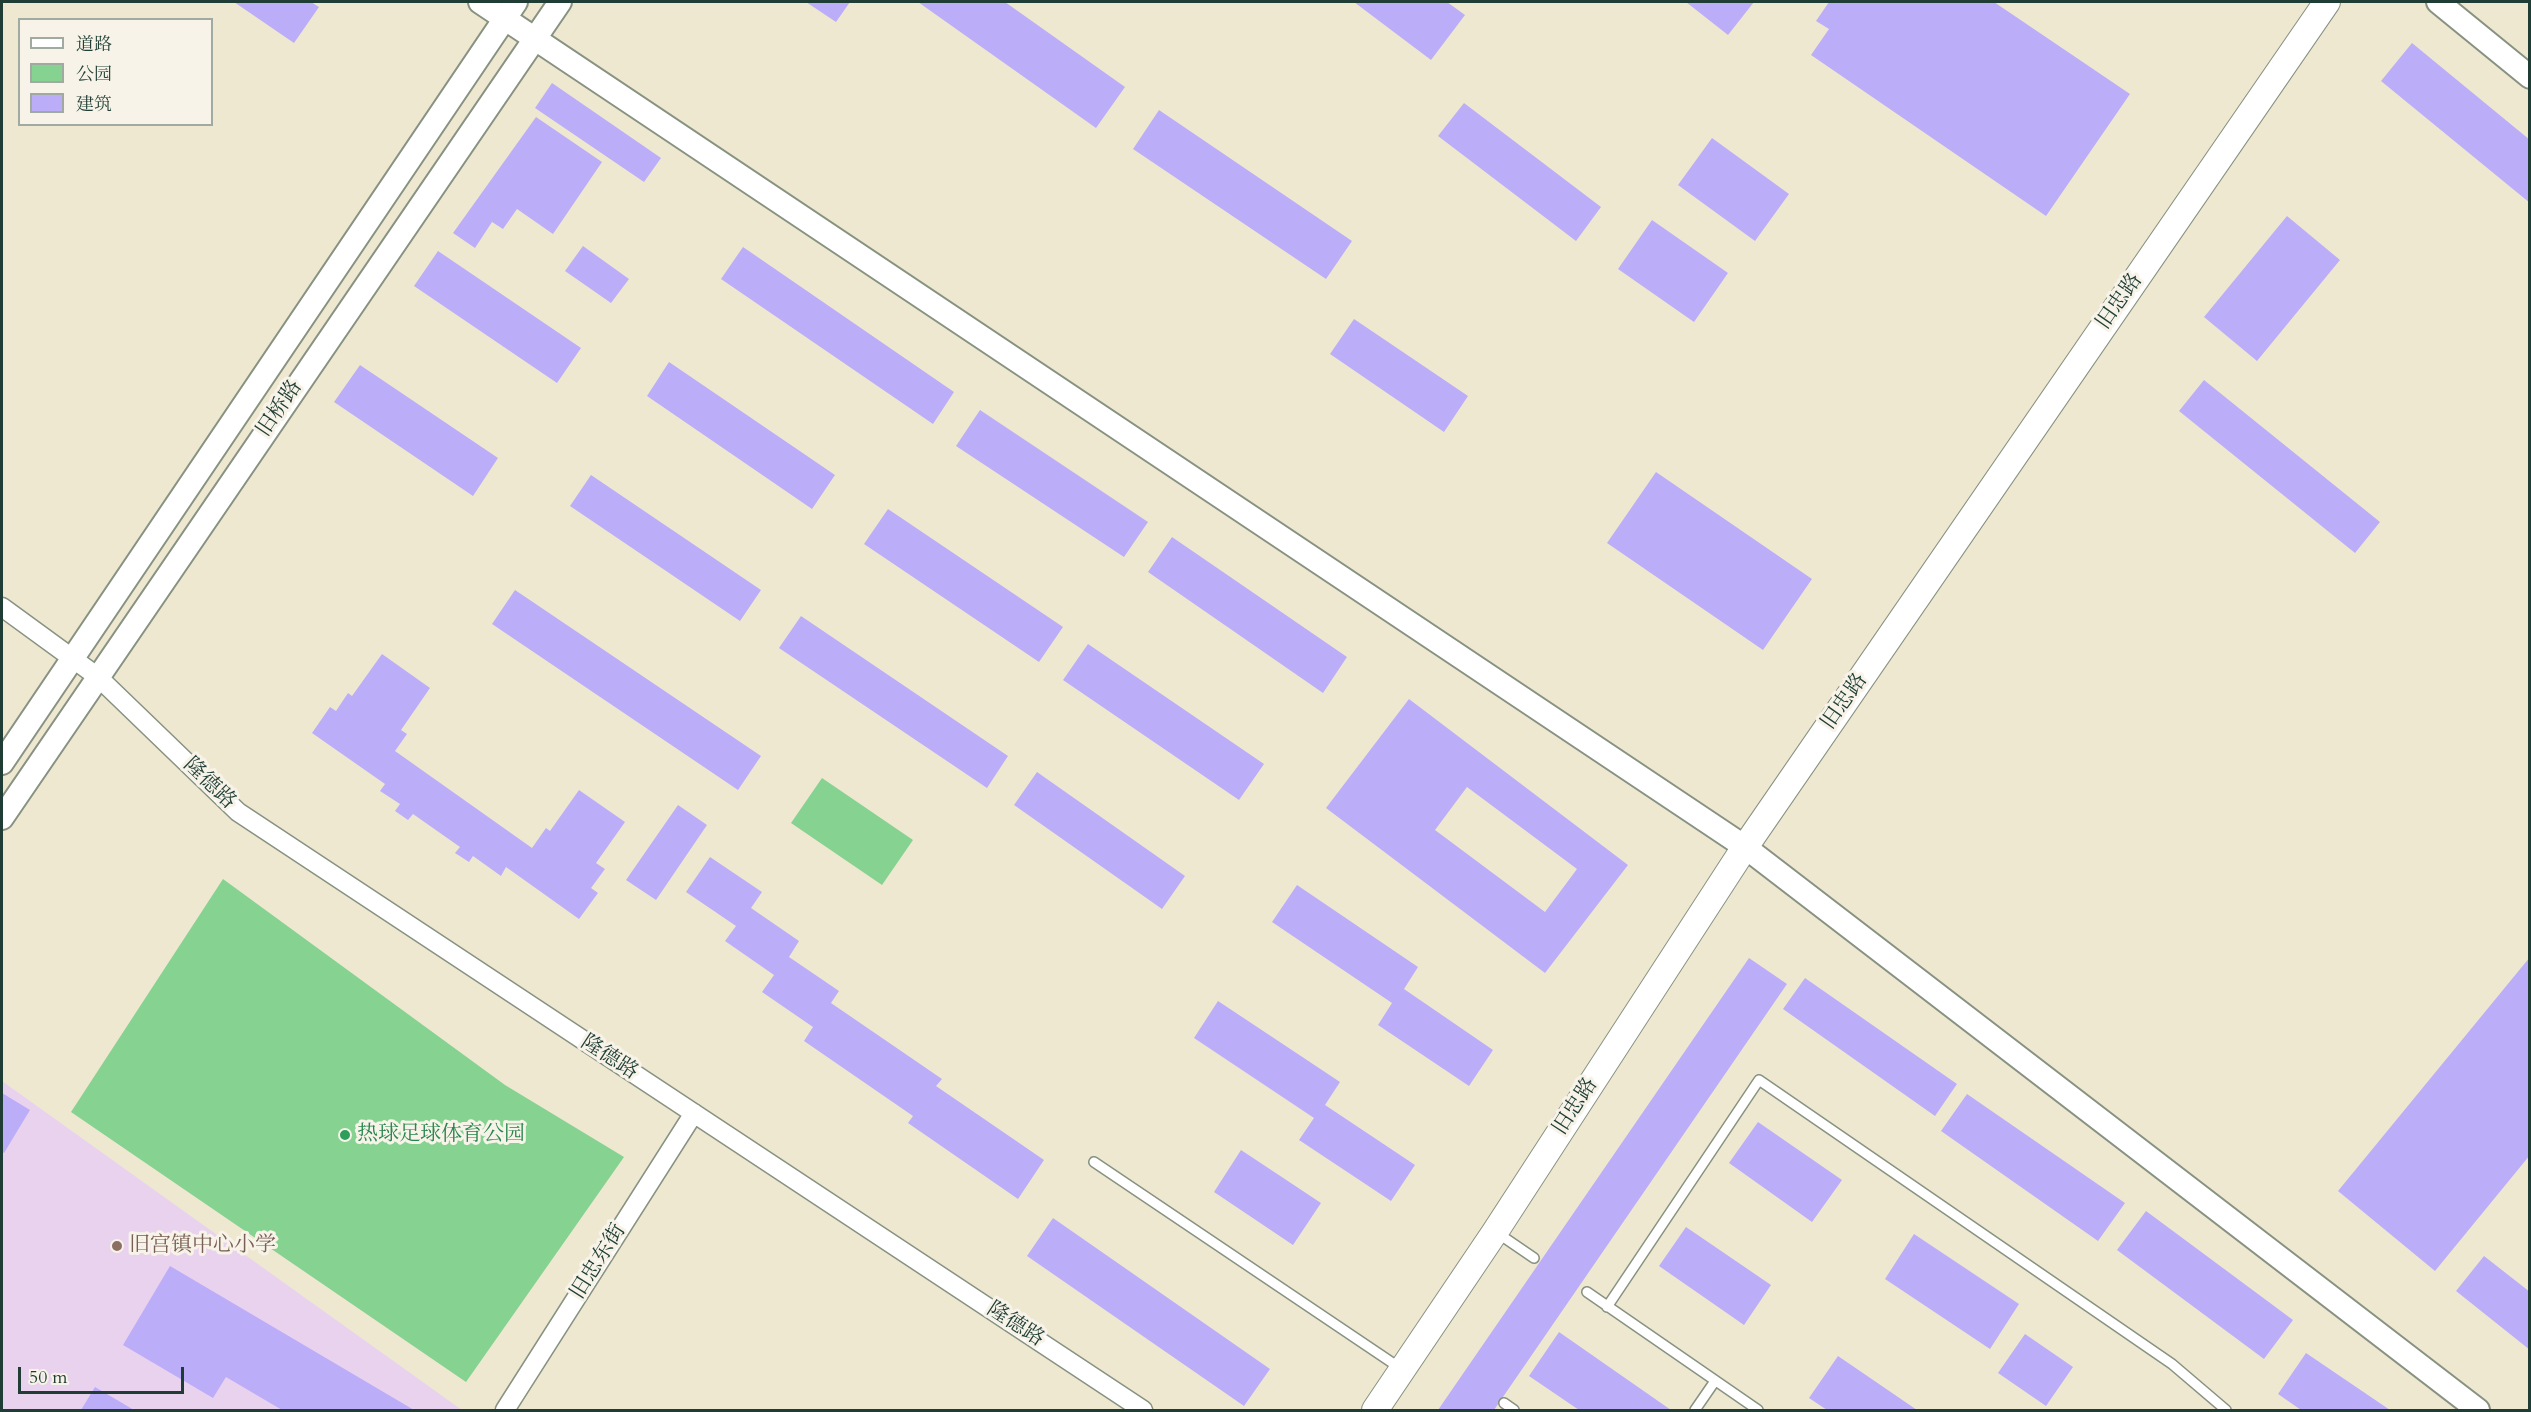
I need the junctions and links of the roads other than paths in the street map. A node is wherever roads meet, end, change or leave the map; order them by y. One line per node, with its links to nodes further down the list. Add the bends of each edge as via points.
1 (480, 2): 5 (street)
2 (560, 2): 6 (street, 旧桥路)
3 (2327, 2): 13 (main road, 旧忠路)
4 (2439, 2): 7 (street)
5 (510, 10): 6 (street); 9 (street, 旧桥路)
6 (535, 38): 10 (street, 旧桥路); 13 (street)
7 (2529, 77)
8 (2, 607): 9 (street, 隆德路)
9 (72, 658): 10 (street, 隆德路); 11 (street, 旧桥路)
10 (98, 677): 12 (street, 旧桥路); 14 (street, 隆德路, via 238,812)
11 (2, 763)
12 (2, 818)
13 (1745, 847): 16 (main road, 旧忠路); 30 (street)
14 (694, 1113): 23 (street, 旧忠东街); 24 (street, 隆德路)
15 (1094, 1162): 20 (lane)
16 (1495, 1232): 17 (lane); 20 (main road, 旧忠路)
17 (1533, 1258)
18 (1587, 1292): 19 (lane)
19 (1606, 1307): 21 (lane); 29 (lane, via 1759,1080 2172,1364)
20 (1403, 1370): 25 (main road, 旧忠路)
21 (1715, 1381): 27 (lane); 28 (lane)
22 (1503, 1403): 26 (lane)
23 (505, 1410)
24 (1143, 1410)
25 (1375, 1410)
26 (1514, 1410)
27 (1695, 1410)
28 (1758, 1410)
29 (2226, 1410)
30 (2478, 1410)

